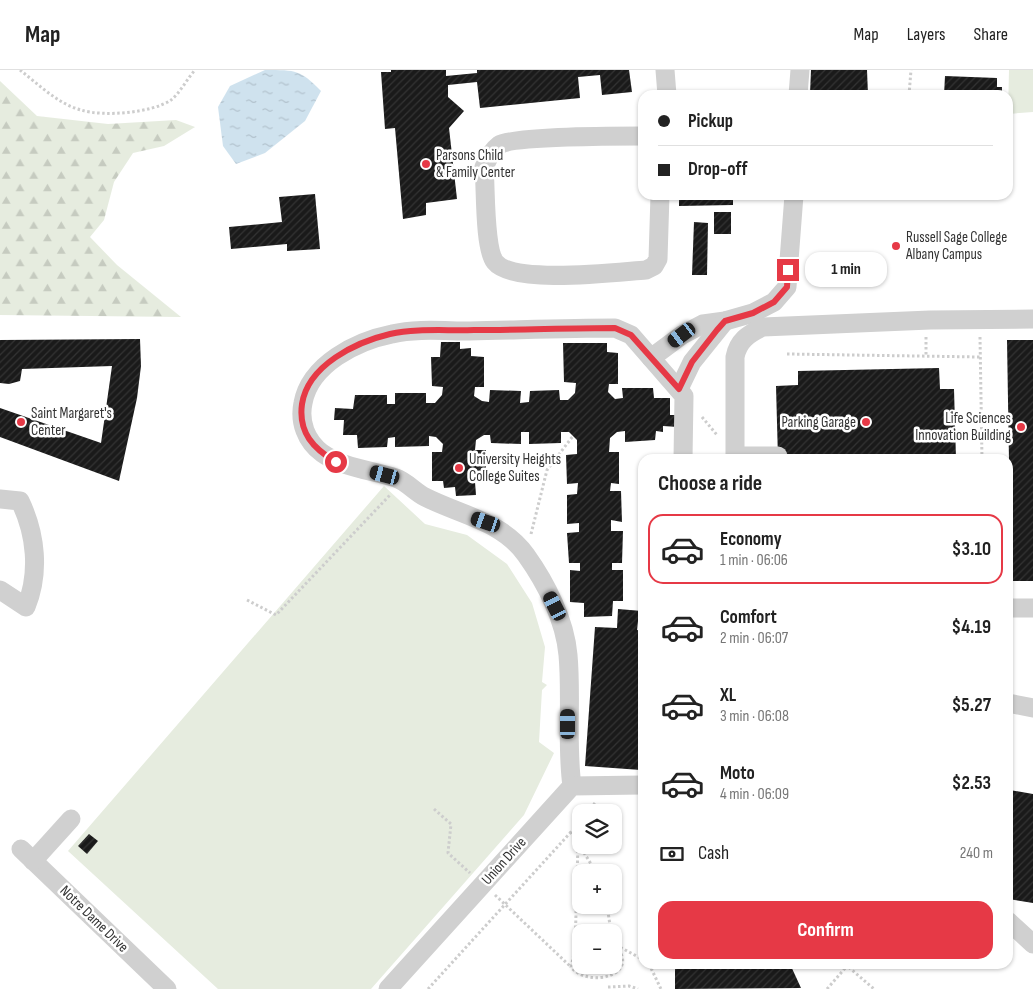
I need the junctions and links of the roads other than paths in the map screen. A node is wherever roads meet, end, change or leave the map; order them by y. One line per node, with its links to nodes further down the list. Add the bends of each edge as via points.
1 (665, 70): 3 (street)
2 (800, 70): 4 (street)
3 (667, 90)
4 (798, 90)
5 (638, 136): 6 (street, via 550,138 500,144 488,156 484,167 489,249 496,263 511,271 537,275 646,270 654,266 658,258)
6 (660, 200)
7 (794, 200): 9 (street, via 787,287 774,302 753,313)
8 (1033, 319): 13 (street, via 763,327 751,333 737,348)
9 (725, 321): 10 (street, via 703,324); 11 (street, via 692,362)
10 (651, 358): 11 (street); 21 (street, via 631,335 615,328 405,332 351,348 309,385 302,406 305,432 316,449 336,462 402,482 424,497 498,528 526,554 561,619 568,655 568,758)
11 (679, 389): 12 (street, via 685,400)
12 (683, 454)
13 (735, 454)
14 (0, 499): 15 (street, via 20,501 28,517 36,565 26,607)
15 (0, 590)
16 (1013, 608): 17 (street)
17 (1033, 608)
18 (1013, 704): 19 (street)
19 (1033, 708)
20 (638, 785): 21 (street)
21 (572, 786): 26 (street, Union Drive)
22 (71, 820): 25 (street, Notre Dame Drive, via 27,855)
23 (1013, 926): 24 (street)
24 (1033, 944)
25 (167, 989)
26 (388, 989)

